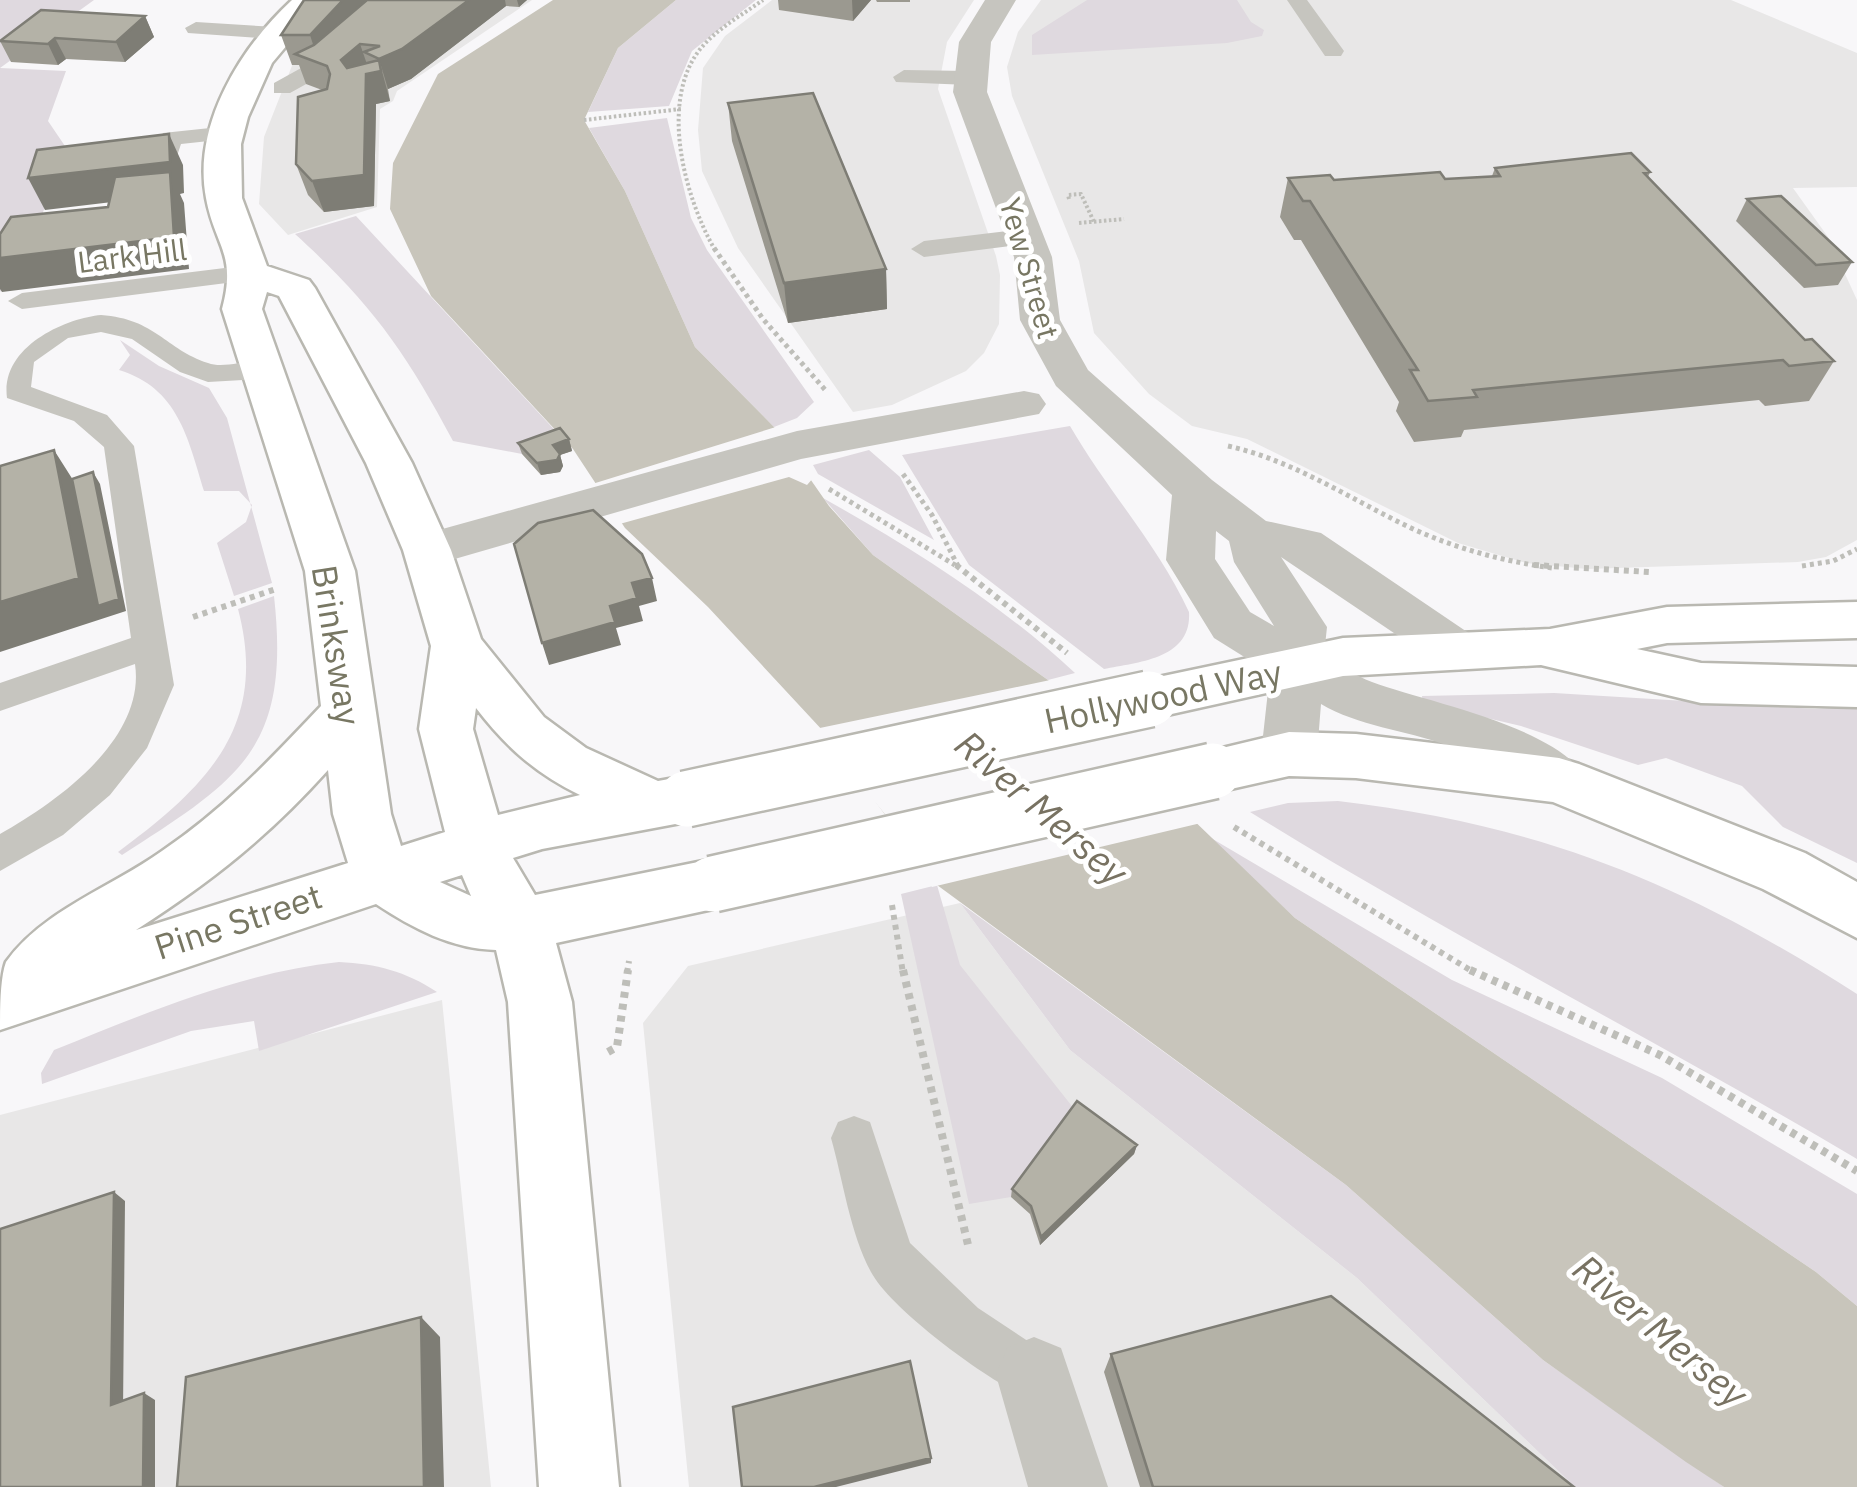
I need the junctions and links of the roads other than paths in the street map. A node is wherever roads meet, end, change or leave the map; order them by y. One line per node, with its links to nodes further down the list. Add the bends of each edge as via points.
1 (310, 0): 6 (main road, Brinksway)
2 (388, 0): 10 (lane, via 338,57 288,90)
3 (1001, 0): 9 (street, via 976,33)
4 (1297, 0): 7 (lane)
5 (196, 28): 6 (lane)
6 (276, 32): 10 (main road, Brinksway)
7 (1333, 50)
8 (904, 77): 9 (lane)
9 (968, 78): 13 (street, Yew Street)
10 (244, 90): 11 (main road, Brinksway)
11 (229, 133): 12 (lane, via 171,138); 15 (main road, Brinksway, via 223,195)
12 (164, 160)
13 (1025, 237): 14 (lane); 19 (street, Yew Street, via 1040,320 1057,358)
14 (924, 248)
15 (250, 273): 16 (lane, Lark Hill); 17 (main road, Brinksway, via 242,310); 21 (main road, via 296,288 389,463)
16 (22, 301)
17 (261, 370): 23 (lane, via 210,374 128,326 80,326 48,336 13,375 17,392 82,411 105,425 119,446); 30 (main road, Brinksway, via 330,571)
18 (1024, 404): 21 (street, via 797,445)
19 (1196, 491): 20 (street, Yew Street); 27 (street, via 1190,560 1232,625)
20 (1251, 534): 26 (street, Yew Street, via 1304,545); 27 (street, Yew Street, via 1258,562 1300,627)
21 (426, 550): 24 (main road)
22 (1857, 620): 25 (main road, via 1666,625)
23 (150, 644): 29 (lane); 35 (lane, via 156,685 135,738 65,810)
24 (457, 646): 33 (main road, via 525,732 566,763); 34 (main road, via 446,729)
25 (1541, 646): 26 (main road, Hollywood Way); 28 (main road, Hollywood Way, via 1701,684)
26 (1458, 651): 27 (main road, Hollywood Way, via 1343,657)
27 (1296, 668): 31 (street, Yew Street); 32 (street, via 1352,697 1468,730); 33 (main road, Hollywood Way, bridge)
28 (1857, 687)
29 (0, 697)
30 (348, 712): 36 (main road, Brinksway, via 362,814); 39 (main road, via 257,811 182,870 78,934)
31 (1289, 754): 32 (main road); 38 (main road, bridge, via 1217,795)
32 (1558, 780): 37 (main road, via 1784,871)
33 (671, 802): 34 (main road, Hollywood Way, via 542,825)
34 (478, 847): 36 (main road, Pine Street); 38 (main road)
35 (0, 854)
36 (382, 876): 38 (main road, via 432,909 474,923); 39 (main road, Pine Street)
37 (1857, 912)
38 (521, 924): 42 (main road, via 540,1002)
39 (8, 997)
40 (854, 1138): 41 (lane, via 890,1258 960,1326)
41 (1013, 1361): 43 (street)
42 (579, 1487)
43 (1068, 1487)

